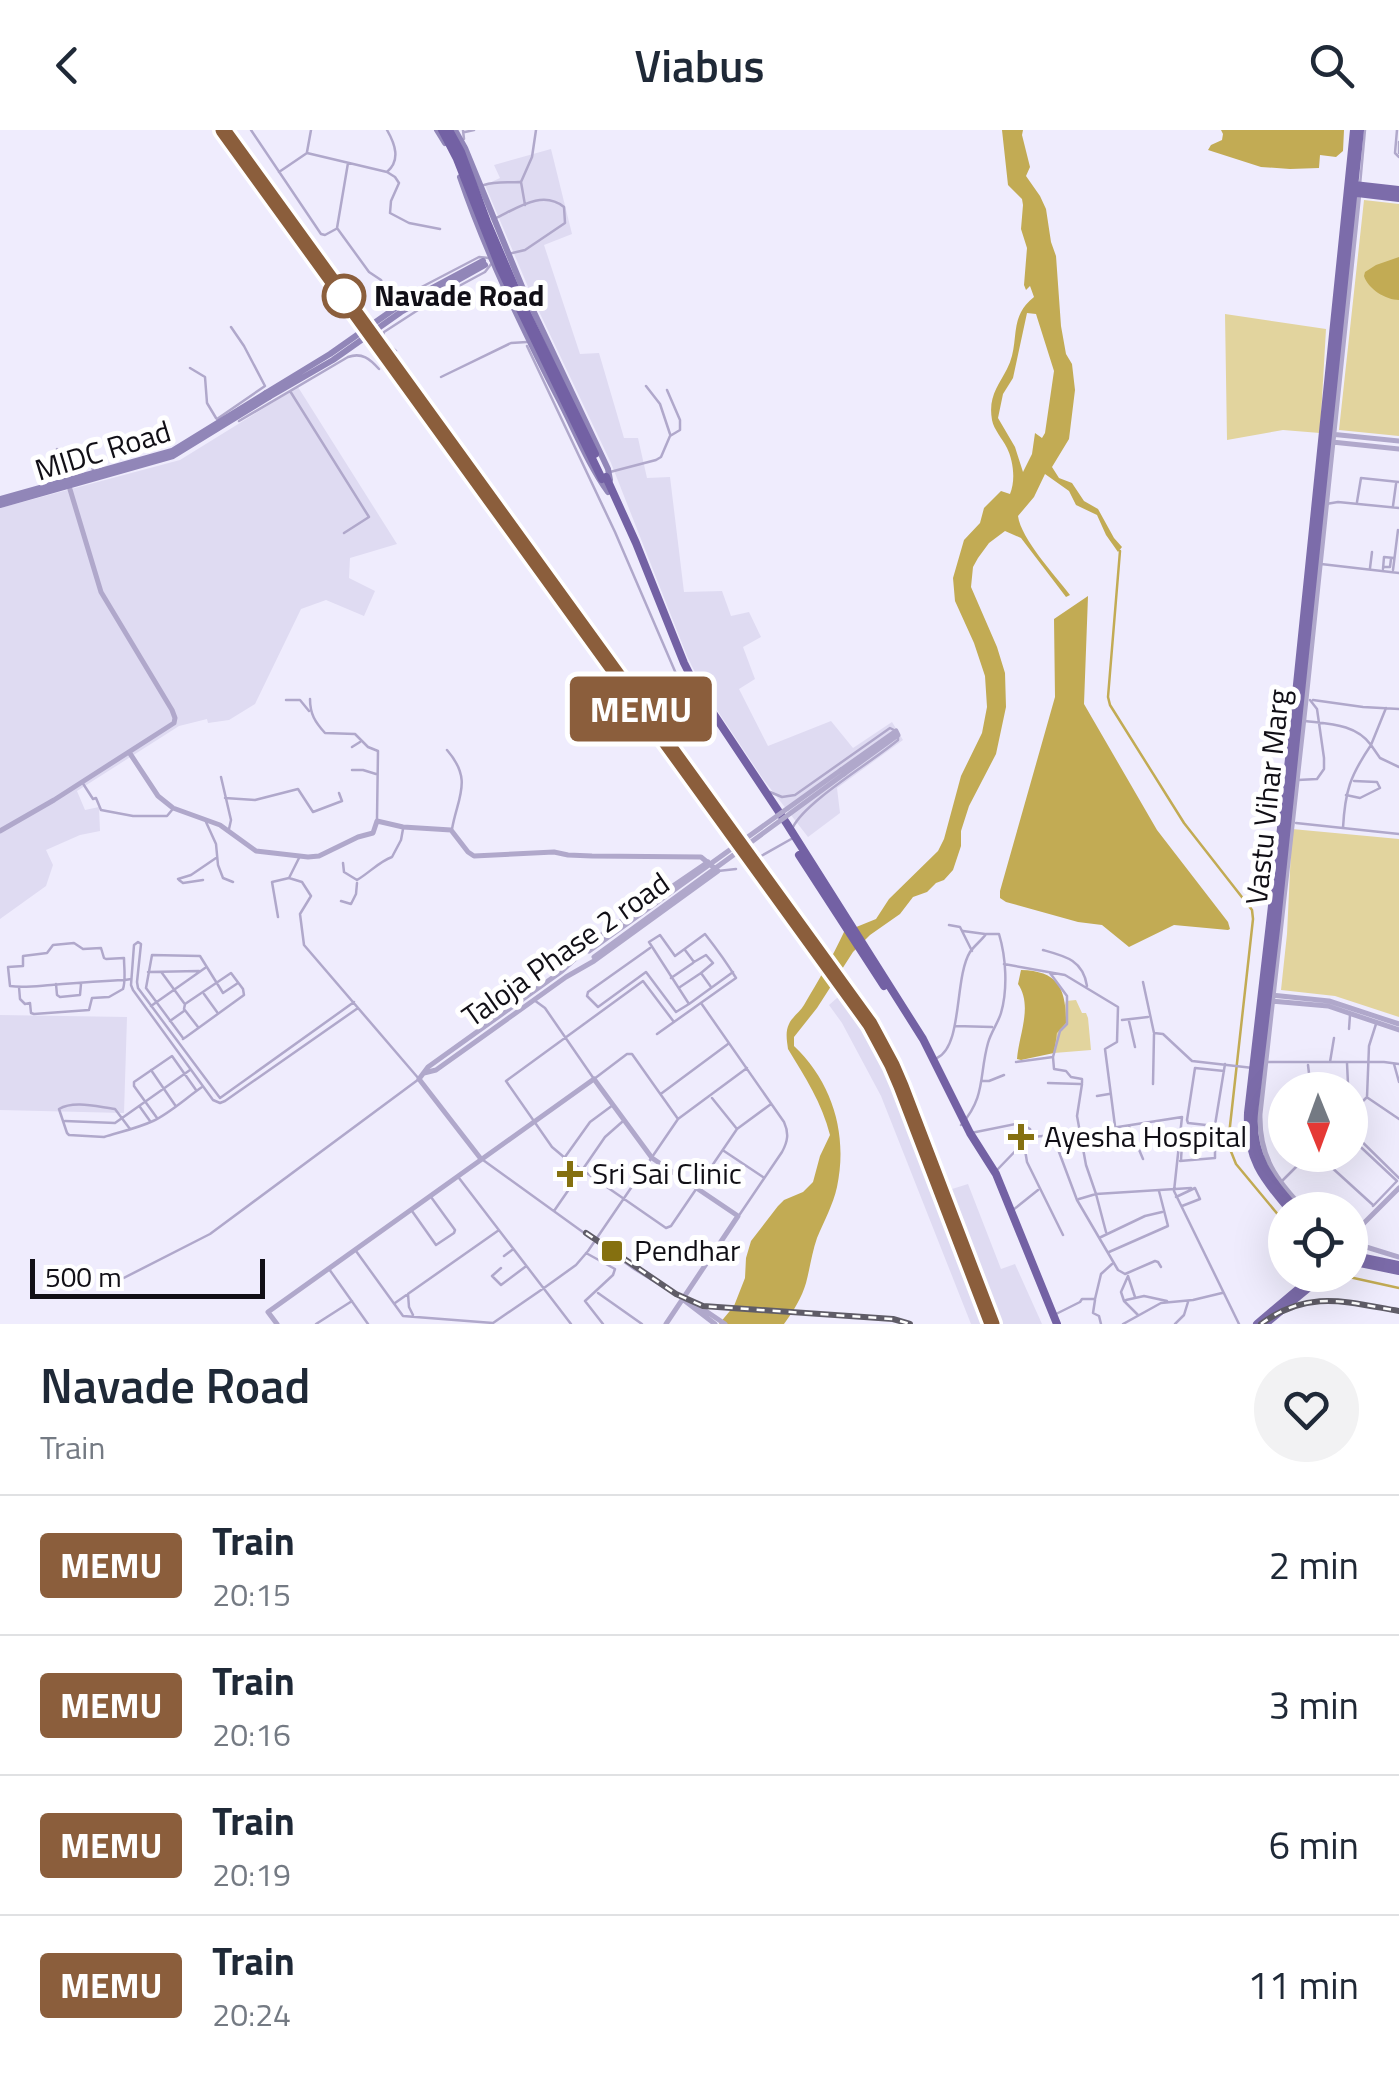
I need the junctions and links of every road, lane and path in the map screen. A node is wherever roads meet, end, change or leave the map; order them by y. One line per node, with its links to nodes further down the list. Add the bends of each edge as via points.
1 (251, 130): 13 (street)
2 (311, 130): 10 (street)
3 (386, 130): 14 (street, via 396,148)
4 (452, 130): 5 (street); 16 (main road); 24 (main road, via 450,152); 43 (highway, bridge, via 520,297)
5 (474, 130)
6 (536, 130): 15 (street)
7 (1360, 130): 17 (main road)
8 (1397, 130): 9 (street)
9 (1398, 142): 11 (street)
10 (307, 154): 12 (street); 13 (street)
11 (1399, 155)
12 (348, 163): 14 (street); 21 (street)
13 (279, 172): 21 (street, via 321,234)
14 (387, 172): 22 (street, via 399,183 390,213)
15 (521, 182): 16 (street); 19 (street)
16 (480, 186): 20 (main road)
17 (1354, 189): 18 (main road); 38 (main road, Vastu Vihar Marg)
18 (1399, 194)
19 (525, 204): 20 (street); 23 (street, via 554,200 564,208 564,223)
20 (493, 220): 23 (main road)
21 (337, 228): 24 (street, via 381,280 388,304 479,258)
22 (440, 229)
23 (508, 254): 24 (main road); 43 (main road)
24 (489, 261): 26 (main road); 27 (street, via 485,272 384,332 382,339); 34 (main road, bridge, via 397,307)
25 (231, 326): 36 (street, via 265,386)
26 (530, 342): 30 (street, via 511,343); 47 (main road, via 594,473); 67 (street, via 526,347 676,676 702,718)
27 (396, 351)
28 (190, 368): 36 (street, via 205,378 207,403)
29 (379, 369): 33 (street, via 354,355)
30 (441, 377)
31 (646, 386): 37 (street)
32 (667, 390): 37 (street, via 681,426)
33 (290, 391): 35 (street); 53 (street, via 369,517)
34 (266, 396): 35 (main road, MIDC Road); 36 (main road, MIDC Road)
35 (237, 418): 36 (main road, MIDC Road)
36 (219, 423): 42 (main road, MIDC Road, via 172,451); 46 (main road, MIDC Road, via 174,456)
37 (670, 436): 43 (street, via 656,460)
38 (1328, 438): 39 (street); 49 (street); 56 (main road, Vastu Vihar Marg)
39 (1399, 445)
40 (56, 449): 44 (street)
41 (88, 456): 42 (street)
42 (94, 474): 44 (main road, MIDC Road)
43 (606, 476): 47 (highway)
44 (82, 477): 46 (main road, MIDC Road)
45 (1397, 482): 50 (street, via 1361,478); 51 (street)
46 (68, 484): 48 (main road, MIDC Road); 75 (street, via 102,592 175,718)
47 (610, 491): 67 (highway, via 684,674); 83 (highway, via 684,663)
48 (0, 502)
49 (1326, 504): 50 (street); 56 (street)
50 (1357, 504): 51 (street)
51 (1396, 507)
52 (1397, 530): 55 (street)
53 (344, 533)
54 (1372, 552): 57 (street)
55 (1393, 558): 58 (street, via 1384,557); 59 (street)
56 (1315, 563): 57 (street); 63 (street); 147 (main road, Vastu Vihar Marg)
57 (1370, 569): 58 (street)
58 (1383, 569): 59 (street)
59 (1392, 572): 60 (street)
60 (1399, 572)
61 (310, 699): 66 (street)
62 (286, 700): 66 (street, via 300,700)
63 (1308, 700): 64 (street); 68 (street); 69 (street)
64 (1389, 706): 65 (street); 72 (street)
65 (1399, 708)
66 (310, 712): 71 (street, via 325,733 352,734)
67 (710, 718): 97 (highway)
68 (1304, 722): 69 (street); 80 (street)
69 (1318, 723): 72 (street, via 1364,734); 80 (street, via 1324,769 1317,779)
70 (897, 733): 83 (street, via 890,728 795,795 782,797); 97 (street, via 879,757 803,811); 129 (street, bridge)
71 (362, 742): 73 (street); 78 (street, via 378,751)
72 (1371, 745): 76 (street); 81 (street)
73 (352, 747)
74 (447, 750): 93 (street, via 463,787)
75 (129, 752): 82 (street); 87 (street)
76 (1399, 767)
77 (352, 770): 78 (street)
78 (377, 774): 89 (street)
79 (221, 777): 86 (street)
80 (1296, 780): 90 (street)
81 (1352, 780): 85 (street); 85 (street, via 1380,788 1360,798)
82 (82, 782): 87 (street, via 101,810 167,816); 94 (street)
83 (760, 784): 97 (highway)
84 (340, 793): 86 (street, via 342,801 312,812 298,790 255,800)
85 (1344, 795): 92 (street)
86 (225, 798): 95 (street)
87 (173, 808): 88 (street)
88 (206, 821): 95 (street); 99 (street)
89 (377, 821): 91 (street); 98 (street, via 373,834 319,856)
90 (1293, 823): 92 (street); 147 (street)
91 (403, 828): 93 (street); 107 (street, via 392,857)
92 (1343, 828): 96 (street)
93 (451, 830): 101 (street, via 474,856 530,852)
94 (0, 831)
95 (229, 831): 98 (street, via 256,851)
96 (1399, 834)
97 (792, 836): 100 (street); 178 (highway)
98 (300, 856): 105 (street)
99 (217, 857): 106 (street, via 178,879); 108 (street, via 223,878)
100 (754, 860)
101 (708, 862): 104 (street); 129 (street, Taloja Phase 2 road, via 601,936)
102 (343, 863): 107 (street)
103 (736, 869): 104 (street, Taloja Phase 2 road)
104 (718, 872): 129 (street, Taloja Phase 2 road, via 586,966)
105 (289, 878): 110 (street, via 272,885); 149 (street, via 310,896 300,914 304,945)
106 (203, 880)
107 (357, 880): 109 (street, via 350,904)
108 (234, 882)
109 (341, 901)
110 (278, 916)
111 (949, 925): 112 (street)
112 (962, 931): 113 (street); 116 (street)
113 (986, 934): 116 (street); 121 (street, via 1000,934)
114 (651, 947): 115 (street, via 648,942 660,935 674,956); 130 (street); 151 (street, via 587,993 597,1007)
115 (684, 949): 120 (street); 126 (street, via 706,934)
116 (972, 950): 164 (street)
117 (1043, 950): 140 (street, via 1076,962)
118 (134, 954): 119 (street); 119 (street, via 138,942); 131 (street)
119 (140, 954): 131 (street)
120 (694, 962): 128 (street, via 706,954 713,964); 130 (street)
121 (1004, 964): 127 (street); 165 (street)
122 (206, 967): 124 (street); 125 (street, via 198,956 153,954); 133 (street)
123 (161, 971): 124 (street); 125 (street); 143 (street)
124 (201, 971): 143 (street)
125 (148, 972): 148 (street, via 146,988)
126 (733, 972): 142 (street); 150 (street, via 736,978)
127 (1050, 972): 140 (street); 177 (street, via 1068,1000)
128 (702, 973): 141 (street); 142 (street)
129 (564, 974): 146 (street, Taloja Phase 2 road)
130 (672, 978): 141 (street)
131 (134, 979): 132 (street); 152 (street); 175 (street, via 133,990)
132 (125, 980): 135 (street); 139 (street, via 112,996 92,998 89,1010 34,1014 21,1001); 139 (street, via 123,957 106,959 101,948 53,945 48,953 23,956 23,966 8,967 10,986)
133 (216, 982): 136 (street, via 230,973); 136 (street, via 222,993); 145 (street)
134 (1142, 982): 158 (street)
135 (80, 983): 137 (street); 137 (street, via 80,995 60,998)
136 (238, 983): 156 (street, via 244,995)
137 (56, 984): 139 (street)
138 (628, 984): 144 (street); 151 (street); 153 (street, via 646,972 676,1012)
139 (19, 987)
140 (1088, 987): 159 (street, via 1118,1007)
141 (678, 988): 153 (street)
142 (712, 988): 153 (street)
143 (174, 990): 148 (street); 154 (street)
144 (632, 990): 151 (street); 163 (street, via 644,981)
145 (202, 992): 154 (street); 156 (street)
146 (532, 998): 171 (street); 196 (street, Taloja Phase 2 road)
147 (1268, 998): 157 (street); 161 (street, via 1329,1000); 186 (main road, Vastu Vihar Marg)
148 (156, 1002): 152 (street); 162 (street)
149 (354, 1002): 155 (street); 211 (street)
150 (700, 1002): 153 (street); 174 (street)
151 (608, 1003): 171 (street)
152 (151, 1006): 175 (street)
153 (690, 1006): 163 (street)
154 (185, 1007): 162 (street); 167 (street)
155 (358, 1008): 196 (street); 211 (street)
156 (218, 1013): 167 (street)
157 (1350, 1013): 161 (street); 168 (street)
158 (1150, 1016): 160 (street); 169 (street)
159 (1119, 1020): 160 (street); 206 (street, via 1117,1042 1105,1048)
160 (1129, 1020): 176 (street)
161 (1378, 1020): 166 (street); 183 (street)
162 (170, 1021): 172 (street)
163 (674, 1022): 170 (street)
164 (954, 1026): 165 (street); 178 (street, via 948,1050)
165 (995, 1027): 198 (street)
166 (1398, 1027)
167 (198, 1028): 172 (street)
168 (1349, 1029)
169 (1154, 1033): 185 (street, via 1164,1034 1192,1061); 202 (street)
170 (656, 1034)
171 (565, 1037): 197 (street); 224 (street, via 506,1081)
172 (183, 1038): 175 (street)
173 (1334, 1038): 181 (street)
174 (729, 1043): 187 (street); 207 (street)
175 (176, 1044): 188 (street); 211 (street)
176 (1135, 1047)
177 (1053, 1057): 179 (street); 201 (street, via 1054,1069)
178 (931, 1060): 225 (highway)
179 (1016, 1062)
180 (1308, 1063): 181 (street); 186 (street); 191 (street)
181 (1330, 1063): 182 (street)
182 (1347, 1063): 183 (street); 192 (street)
183 (1368, 1063): 184 (street); 193 (street)
184 (1396, 1063): 199 (street)
185 (1227, 1065): 186 (street); 190 (street)
186 (1257, 1067): 251 (street, via 1261,1140); 258 (main road, Vastu Vihar Marg, via 1257,1152)
187 (748, 1068): 209 (street); 213 (street)
188 (191, 1069): 194 (street); 203 (street)
189 (150, 1070): 194 (street, via 170,1056); 204 (street); 212 (street, via 133,1084)
190 (1224, 1071): 190 (street, via 1215,1126 1188,1124 1196,1068)
191 (1309, 1072)
192 (1347, 1072)
193 (1368, 1072)
194 (184, 1073): 204 (street); 205 (street)
195 (1004, 1076): 198 (street)
196 (419, 1079): 242 (street); 295 (street, via 210,1234)
197 (594, 1079): 207 (street, via 632,1054); 214 (street); 224 (street)
198 (983, 1081): 225 (street)
199 (1399, 1082)
200 (1048, 1083): 201 (street)
201 (1082, 1084): 230 (street)
202 (1152, 1084)
203 (204, 1086): 205 (street); 211 (street)
204 (163, 1088): 212 (street); 216 (street)
205 (196, 1092): 216 (street)
206 (1110, 1094): 208 (street); 227 (street)
207 (660, 1095): 220 (street)
208 (1097, 1096)
209 (711, 1097): 220 (street); 229 (street)
210 (1368, 1099): 217 (street)
211 (220, 1100)
212 (145, 1102): 215 (street); 219 (street)
213 (771, 1104): 229 (street); 249 (street, via 788,1131 787,1143)
214 (613, 1105): 222 (street); 239 (street, via 590,1122)
215 (139, 1106): 218 (street); 223 (street)
216 (176, 1106): 219 (street)
217 (1398, 1116)
218 (123, 1118): 221 (street, via 111,1124); 221 (street, via 113,1108 72,1104 60,1108); 228 (street)
219 (157, 1118): 223 (street)
220 (678, 1119): 240 (street)
221 (63, 1120): 228 (street, via 71,1136 100,1138)
222 (624, 1120): 240 (street); 244 (street)
223 (151, 1122): 228 (street)
224 (534, 1122): 239 (street); 242 (street)
225 (962, 1123): 231 (highway); 247 (highway)
226 (1129, 1124): 227 (street); 235 (street, via 1182,1116); 241 (street)
227 (1115, 1127): 230 (street)
228 (130, 1129)
229 (737, 1130): 237 (street)
230 (1081, 1132): 232 (street); 260 (street)
231 (970, 1133): 233 (street, via 1020,1123); 247 (highway)
232 (1052, 1135): 233 (street); 265 (street)
233 (1032, 1137): 234 (street)
234 (1023, 1143): 247 (street); 255 (street)
235 (1181, 1143): 243 (street); 243 (street, via 1215,1145 1216,1158)
236 (1368, 1148): 250 (street)
237 (724, 1151): 249 (street); 252 (street)
238 (1368, 1155): 268 (street, via 1396,1182)
239 (564, 1158): 244 (street)
240 (652, 1158): 252 (street); 264 (street)
241 (1142, 1159)
242 (482, 1160): 248 (street); 271 (street)
243 (1179, 1161): 257 (street)
244 (583, 1170): 264 (street); 271 (street)
245 (1291, 1172): 251 (street)
246 (1336, 1172): 268 (street)
247 (994, 1173): 270 (highway); 315 (highway)
248 (458, 1176): 262 (street); 275 (street)
249 (764, 1178): 273 (street)
250 (1399, 1178)
251 (1281, 1182): 259 (street)
252 (696, 1188): 264 (street, via 666,1228); 273 (street)
253 (1191, 1188): 257 (street)
254 (1399, 1188): 268 (street)
255 (1040, 1189): 270 (street); 277 (street)
256 (1158, 1191): 257 (street); 260 (street); 272 (street)
257 (1174, 1191): 263 (street)
258 (1281, 1192)
259 (1290, 1192)
260 (1096, 1194): 265 (street); 276 (street)
261 (1182, 1194): 263 (street); 266 (street); 266 (street, via 1195,1188 1200,1199)
262 (430, 1196): 269 (street); 269 (street, via 454,1233 436,1245)
263 (1176, 1196): 267 (street)
264 (624, 1198): 279 (street)
265 (1077, 1200): 278 (street)
266 (1186, 1204): 267 (street)
267 (1180, 1207): 301 (street)
268 (1375, 1208): 274 (street)
269 (411, 1210): 282 (street)
270 (1012, 1211): 315 (highway)
271 (553, 1212): 279 (street)
272 (1164, 1212): 276 (street); 284 (street, via 1168,1227)
273 (738, 1216): 302 (street)
274 (1368, 1217)
275 (499, 1230): 281 (street); 300 (street)
276 (1107, 1234): 278 (street)
277 (1063, 1235)
278 (1100, 1238): 284 (street)
279 (596, 1241): 283 (street); 302 (street)
280 (1368, 1246): 286 (street)
281 (513, 1249): 285 (street); 289 (street)
282 (355, 1250): 293 (street); 309 (street)
283 (586, 1253): 296 (street); 297 (street, via 615,1269)
284 (1108, 1253): 288 (street)
285 (504, 1256)
286 (1399, 1257)
287 (1368, 1262): 292 (main road)
288 (1113, 1263): 294 (street); 304 (street, via 1101,1274)
289 (527, 1266): 291 (street, via 501,1285 492,1276); 296 (street)
290 (1161, 1267): 294 (street, via 1155,1261)
291 (500, 1268)
292 (1399, 1268)
293 (329, 1269): 306 (street); 318 (street, via 268,1312)
294 (1128, 1274): 303 (street); 305 (street)
295 (106, 1287)
296 (544, 1288): 314 (street); 322 (street)
297 (597, 1292): 325 (street, via 585,1302); 326 (street)
298 (1295, 1292): 334 (main road)
299 (1305, 1292): 317 (main road)
300 (408, 1293): 309 (street); 313 (street)
301 (1224, 1293): 308 (street); 333 (street)
302 (683, 1298): 311 (street); 327 (street)
303 (1135, 1298): 305 (street); 307 (street)
304 (1095, 1299): 315 (street, via 1082,1299); 330 (street, via 1093,1313)
305 (1124, 1300): 312 (street)
306 (353, 1301): 319 (street); 320 (street)
307 (1168, 1301): 308 (street); 312 (street)
308 (1188, 1301): 332 (street)
309 (393, 1304): 310 (street)
310 (402, 1316): 313 (street); 321 (street)
311 (708, 1316): 328 (street); 329 (street)
312 (1139, 1316): 331 (street)
313 (414, 1317): 316 (street)
314 (566, 1318): 323 (street); 324 (street)
315 (1055, 1321)
316 (451, 1322): 322 (street)
317 (1269, 1323)
318 (277, 1324)
319 (316, 1324)
320 (368, 1324)
321 (402, 1324)
322 (493, 1324)
323 (559, 1324)
324 (570, 1324)
325 (603, 1324)
326 (642, 1324)
327 (666, 1324)
328 (716, 1324)
329 (725, 1324)
330 (1102, 1324)
331 (1123, 1324)
332 (1175, 1324)
333 (1239, 1324)
334 (1257, 1324)

